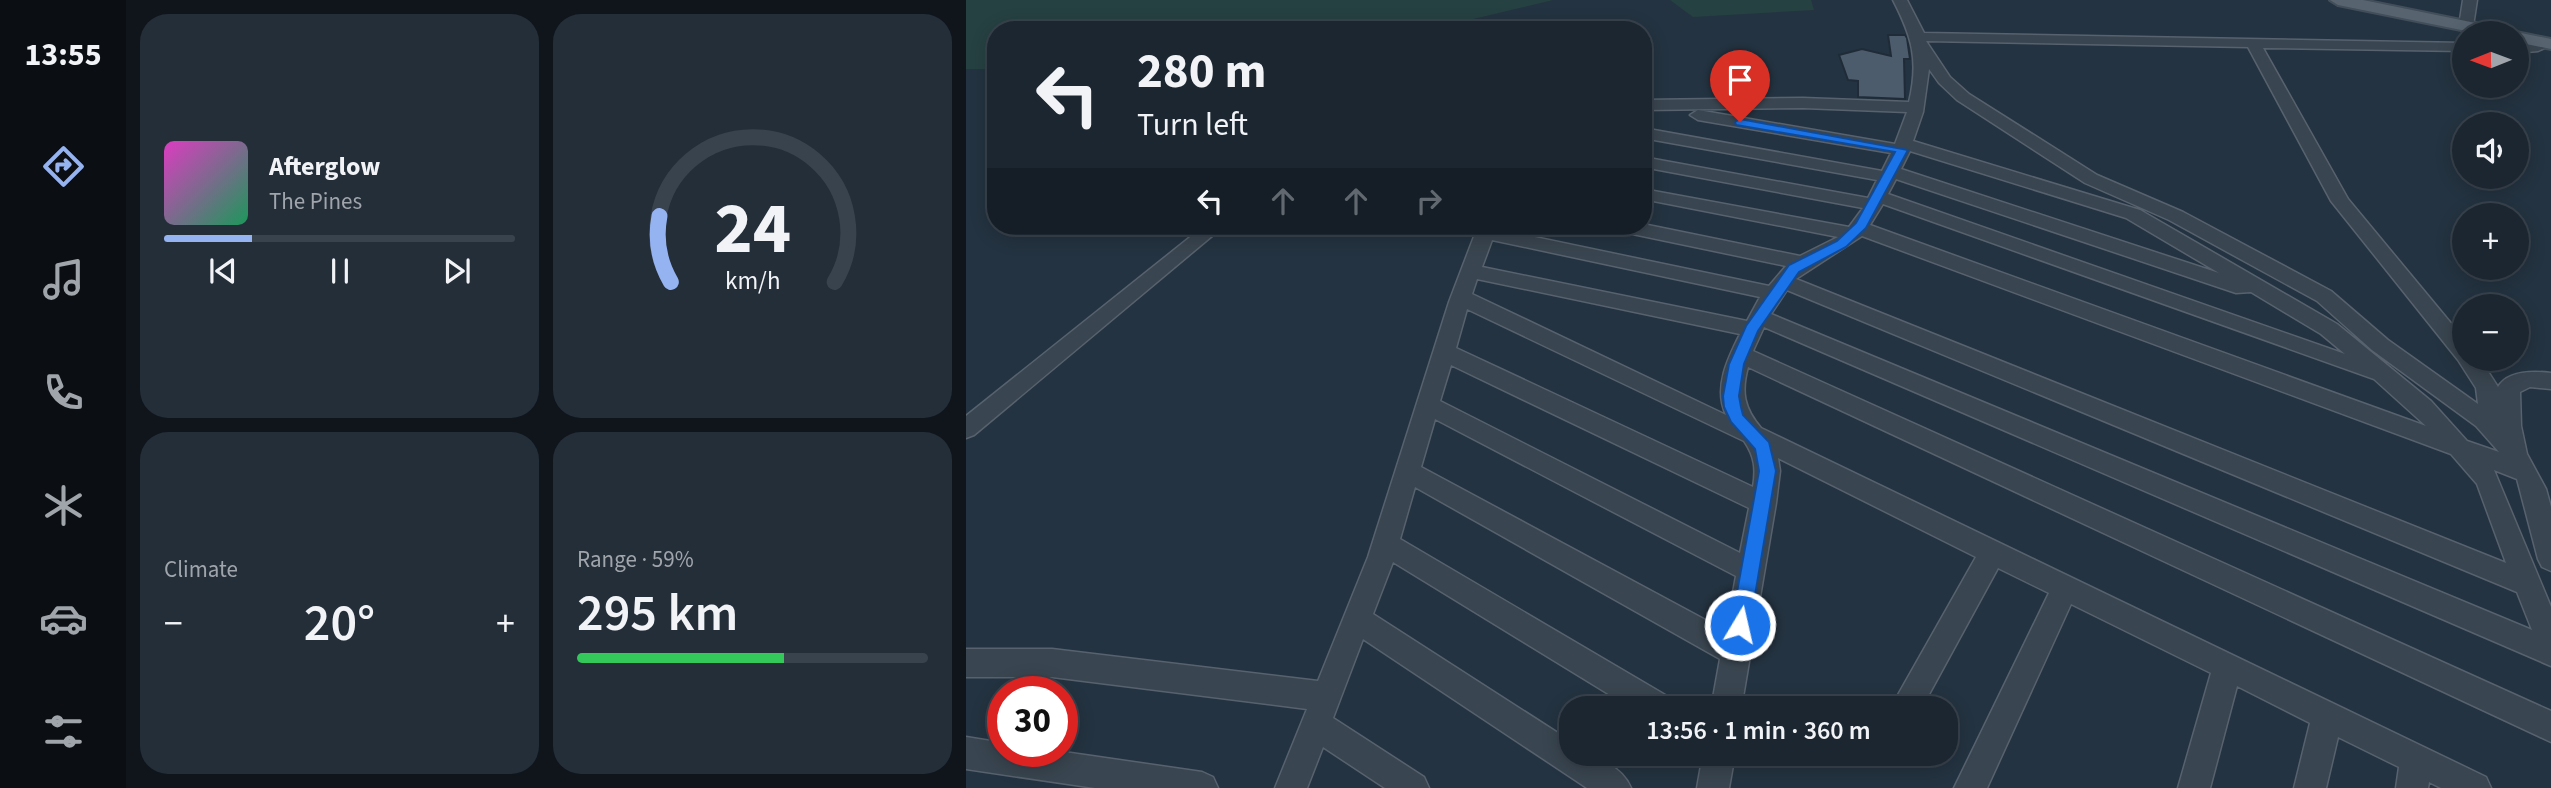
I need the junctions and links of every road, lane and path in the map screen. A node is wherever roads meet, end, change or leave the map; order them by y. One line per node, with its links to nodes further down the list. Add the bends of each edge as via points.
1 (1900, 0): 6 (street)
2 (2339, 0): 5 (main road)
3 (2470, 0): 4 (street)
4 (2467, 21)
5 (2452, 23)
6 (1918, 39): 8 (street); 14 (street, via 1922,82); 39 (street, via 1944,80 1963,97 2091,178 2176,216 2324,296 2380,345)
7 (2529, 40): 9 (main road)
8 (2253, 43): 10 (street); 32 (street, via 2340,201)
9 (2548, 44): 11 (street)
10 (2452, 47)
11 (2529, 47)
12 (1652, 105): 14 (street)
13 (1652, 105): 16 (street)
14 (1915, 107): 16 (street)
15 (1652, 135): 18 (street)
16 (1904, 147): 18 (street); 29 (street, via 2133,214)
17 (1652, 163): 20 (street)
18 (1889, 174): 20 (street); 29 (street)
19 (1652, 196): 21 (street)
20 (1875, 200): 21 (street); 36 (street)
21 (1856, 231): 26 (street, via 1842,244); 42 (street)
22 (1652, 232): 26 (street)
23 (1203, 235): 40 (street)
24 (1483, 235): 27 (street)
25 (1515, 235): 28 (street)
26 (1802, 263): 28 (street)
27 (1470, 271): 30 (street); 31 (street)
28 (1780, 288): 31 (street); 50 (street)
29 (2274, 296): 36 (street, via 2329,329)
30 (1461, 297): 33 (street); 41 (street)
31 (1755, 323): 34 (street); 55 (street)
32 (2452, 339)
33 (1444, 352): 38 (street); 45 (street)
34 (1740, 354): 41 (street, via 1732,407 1736,418); 63 (street)
35 (2477, 371): 39 (street, via 2490,389 2491,408)
36 (2385, 373): 42 (street)
37 (2551, 381): 43 (street, via 2528,379 2509,388 2510,426)
38 (1429, 406): 44 (street); 49 (street)
39 (2484, 420): 43 (street)
40 (966, 429)
41 (1755, 436): 45 (street, via 1767,459); 47 (street)
42 (2465, 451): 43 (street); 50 (street, via 2487,479)
43 (2521, 464): 48 (street, via 2534,489)
44 (1409, 472): 46 (street); 54 (street)
45 (1763, 503): 49 (street)
46 (1386, 544): 52 (street); 58 (street)
47 (1993, 552): 51 (street); 60 (street)
48 (2551, 559)
49 (1749, 570): 54 (street)
50 (2528, 584): 53 (street)
51 (2065, 588): 57 (street); 72 (street)
52 (1358, 620): 61 (street); 70 (street)
53 (2551, 643)
54 (1736, 652): 59 (street)
55 (2551, 652)
56 (966, 663): 61 (street, via 1052,663)
57 (2227, 667): 62 (street); 73 (street)
58 (1639, 696)
59 (1728, 696)
60 (1912, 696)
61 (1323, 711): 68 (street); 69 (street)
62 (2327, 716): 66 (street); 74 (street)
63 (2551, 727)
64 (966, 753): 67 (street)
65 (1716, 766): 71 (street)
66 (2414, 774): 75 (street)
67 (1202, 788)
68 (1291, 788)
69 (1413, 788)
70 (1615, 788)
71 (1713, 788)
72 (1970, 788)
73 (2193, 788)
74 (2310, 788)
75 (2475, 788)

